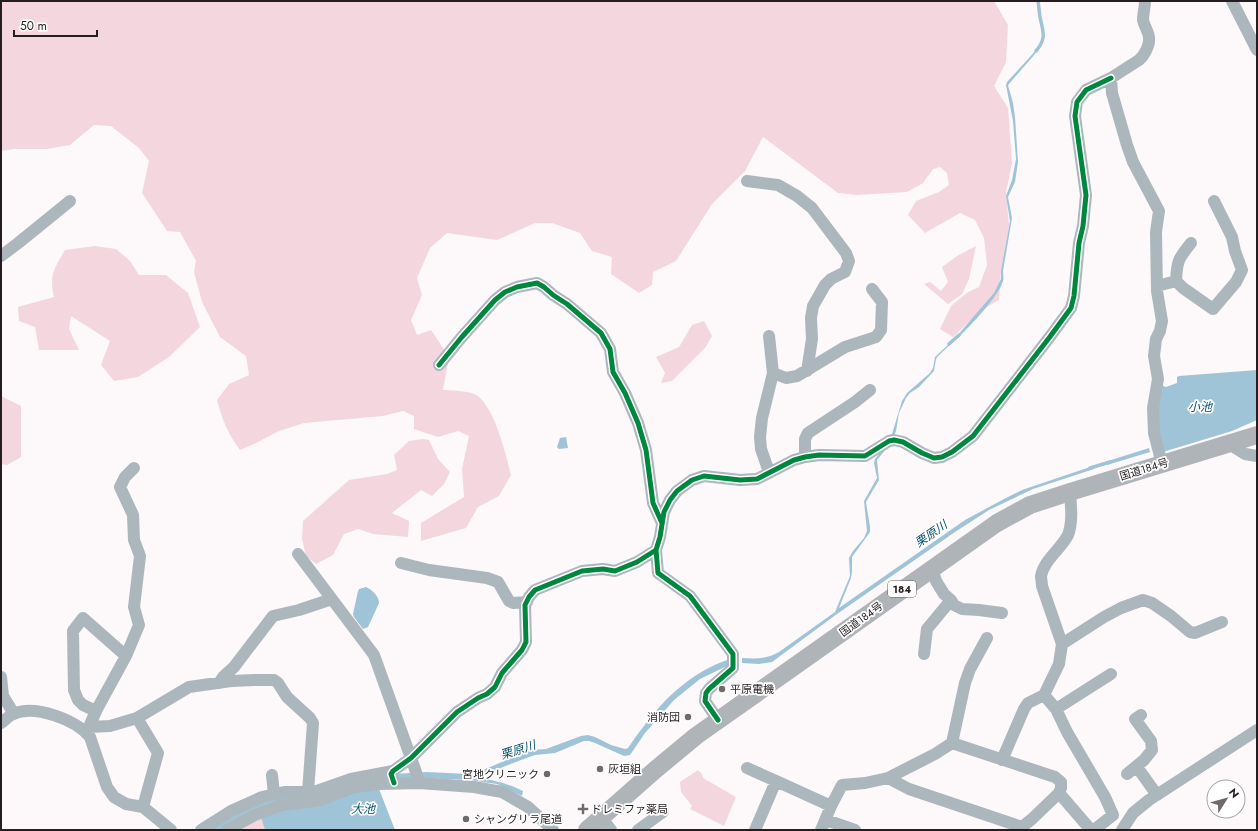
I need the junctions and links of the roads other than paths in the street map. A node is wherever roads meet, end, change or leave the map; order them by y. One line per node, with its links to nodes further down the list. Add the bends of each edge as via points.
1 (1136, 1): 4 (street)
2 (1145, 1): 4 (street)
3 (1234, 2): 5 (street)
4 (1143, 20): 6 (street, via 1150,39 1142,57)
5 (1257, 50)
6 (1111, 78): 13 (street, via 1112,94 1127,146 1160,211 1156,232); 23 (street, via 1086,90 1077,102 1075,116 1086,195 1071,308 986,420 973,436 942,457 934,458 903,442 892,440 865,456)
7 (747, 181): 17 (street, via 778,185 802,200 812,208 846,253 849,261 845,272 825,285 813,306 812,339)
8 (70, 201): 11 (street)
9 (1214, 201): 12 (street, via 1232,237 1242,270 1236,282 1213,309)
10 (1191, 243): 12 (street, via 1177,263)
11 (1, 256)
12 (1176, 281): 13 (street)
13 (1157, 286): 24 (street, via 1162,321 1154,356 1158,379 1153,408 1154,433)
14 (872, 289): 17 (street, via 882,302 881,330 876,337 845,347)
15 (768, 336): 18 (street)
16 (439, 365): 28 (street, via 495,300 505,292 537,283 544,287 601,333 610,349 613,372 638,423 646,450 653,503)
17 (807, 371): 18 (street, via 786,378)
18 (773, 373): 26 (street, via 760,437)
19 (870, 390): 23 (street, via 808,433 804,439)
20 (1257, 434): 21 (highway, 国道184号 / 184)
21 (1229, 444): 22 (street, via 1245,454); 24 (highway, 国道184号 / 184)
22 (1257, 456)
23 (805, 457): 26 (street)
24 (1162, 464): 27 (highway, 国道184号 / 184)
25 (134, 468): 41 (street, via 124,477 120,487 133,515 134,540 140,556 134,608 139,626)
26 (768, 472): 28 (street, via 757,479 704,476 692,480 670,500)
27 (1070, 492): 32 (highway, 国道184号 / 184, via 1030,505 997,523); 39 (street, via 1071,520 1068,533 1041,577)
28 (662, 522): 29 (street)
29 (656, 550): 35 (street, via 637,562 615,571 594,569 572,575 535,590); 51 (street, via 658,573 690,596 733,654 733,668 706,693 705,701)
30 (298, 554): 33 (street)
31 (401, 563): 35 (street, via 429,570 487,578 498,582 509,601)
32 (932, 568): 34 (street, via 944,594); 51 (highway, 国道184号 / 184)
33 (332, 599): 44 (street, via 273,616); 56 (street, via 374,655)
34 (952, 600): 36 (street, via 954,605 962,609); 40 (street, via 927,629)
35 (527, 602): 56 (street, via 526,642 502,673 495,687 457,712)
36 (1002, 613)
37 (1222, 622): 39 (street, via 1195,633 1190,632 1152,603 1143,600 1104,617)
38 (987, 638): 55 (street, via 970,669)
39 (1062, 644): 45 (street, via 1059,664)
40 (924, 654)
41 (126, 656): 47 (street); 47 (street, via 83,618 73,631 74,690 83,705)
42 (1111, 674): 46 (street)
43 (1, 677): 48 (street, via 3,696)
44 (219, 683): 50 (street, via 189,687); 64 (street, via 274,680 290,701 310,718 313,722)
45 (1044, 695): 46 (street); 57 (street, via 1028,703 1024,709)
46 (1056, 709): 82 (street, via 1066,732 1113,815)
47 (96, 712): 53 (street)
48 (14, 714): 52 (street); 53 (street, via 33,710 48,713)
49 (1141, 715): 67 (street, via 1135,719 1151,741 1152,750 1132,770)
50 (136, 718): 53 (street, via 110,726); 69 (street, via 158,753)
51 (718, 720): 72 (highway, 国道184号 / 184, via 655,770)
52 (1, 723)
53 (87, 729): 69 (street, via 107,787 114,796 126,804)
54 (1257, 730): 67 (street)
55 (952, 743): 57 (street); 62 (street)
56 (411, 758): 60 (street); 61 (street)
57 (1002, 760): 65 (street, via 1055,777 1061,782)
58 (747, 768): 63 (street)
59 (272, 775): 66 (street)
60 (393, 777): 61 (street); 64 (street, via 351,779); 77 (street, via 355,787 321,800 282,805 255,815)
61 (418, 778): 78 (street, via 502,792 528,806)
62 (888, 778): 68 (street, via 842,785); 74 (street, via 909,790)
63 (776, 780): 68 (street); 80 (street)
64 (308, 792): 66 (street)
65 (1058, 793): 74 (street); 82 (street, via 1090,830)
66 (274, 794): 76 (street, via 231,811)
67 (1157, 795): 73 (street, via 1133,812)
68 (831, 806): 71 (street)
69 (143, 807): 75 (street)
70 (663, 812): 79 (street)
71 (823, 825): 81 (street)
72 (596, 827)
73 (1127, 827)
74 (1022, 828)
75 (171, 830)
76 (201, 830)
77 (227, 830)
78 (553, 830)
79 (638, 830)
80 (755, 830)
81 (855, 830)
82 (1093, 830)

